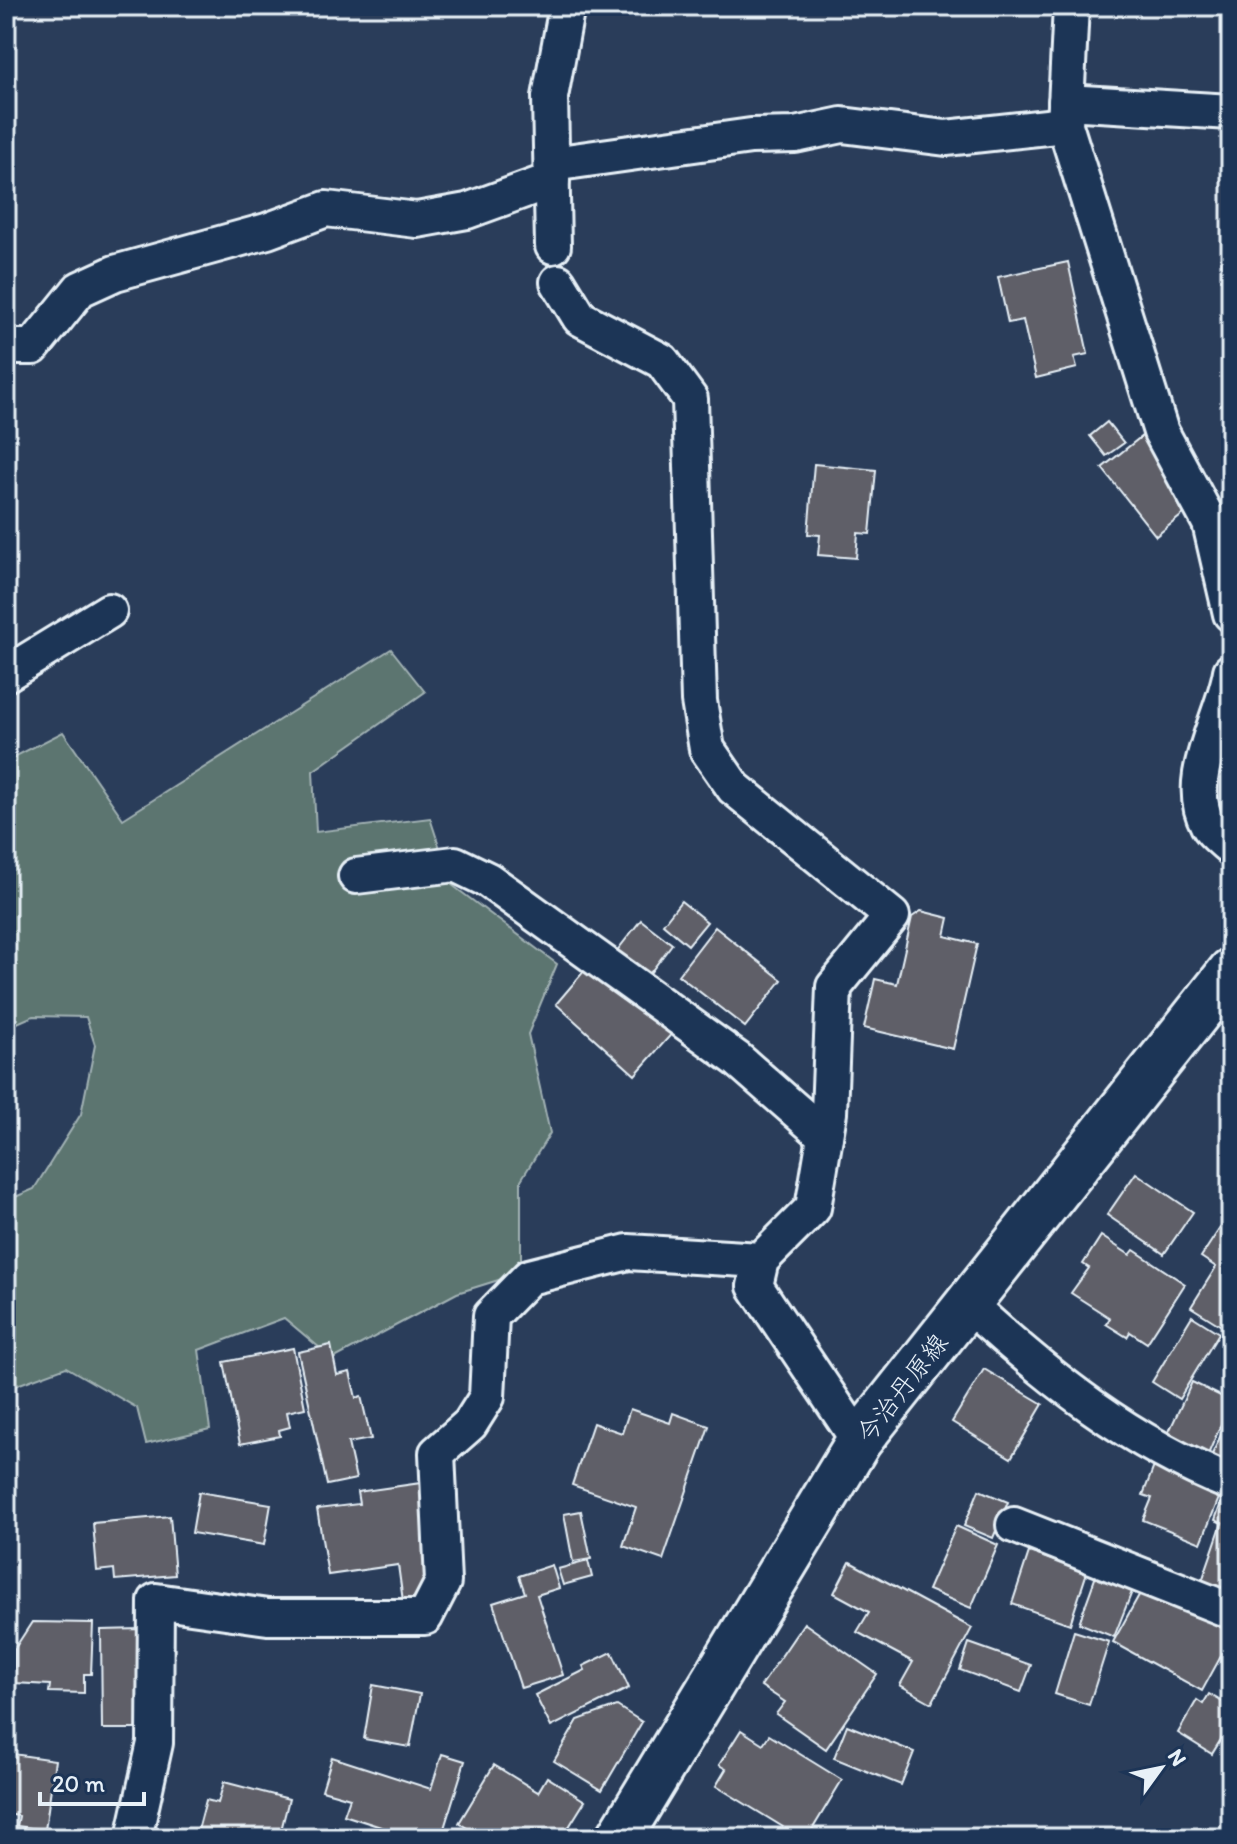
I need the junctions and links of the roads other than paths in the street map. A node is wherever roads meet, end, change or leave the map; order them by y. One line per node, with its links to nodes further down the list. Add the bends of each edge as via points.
1 (567, 6): 5 (street, via 550,97)
2 (1071, 6): 4 (street)
3 (1231, 112): 4 (street)
4 (1066, 113): 5 (street, via 946,138 842,125); 10 (street, via 1161,432 1210,523)
5 (552, 172): 6 (street); 8 (street, via 467,211 417,220 326,209 115,273 80,289 33,347)
6 (553, 246)
7 (558, 282): 16 (street, via 580,318 662,361 690,399 699,701 707,749 734,788 892,916 834,987)
8 (6, 347)
9 (109, 611): 12 (street)
10 (1231, 614)
11 (1231, 671): 13 (street, via 1206,754 1201,798 1208,825)
12 (6, 674)
13 (1231, 848)
14 (356, 876): 16 (street, via 455,864 488,880 737,1059)
15 (1231, 971): 18 (main road, 今治丹原線)
16 (825, 1136): 17 (street, via 813,1208)
17 (761, 1260): 19 (street, via 755,1286); 23 (street, via 628,1252 529,1277 491,1316 487,1397 470,1424 437,1453 443,1582 425,1617 268,1617 156,1601 155,1743)
18 (968, 1304): 19 (main road, 今治丹原線); 20 (street, via 1098,1414)
19 (859, 1441): 24 (main road, 今治丹原線)
20 (1231, 1483)
21 (1014, 1525): 22 (street)
22 (1231, 1611)
23 (134, 1838)
24 (619, 1838)

